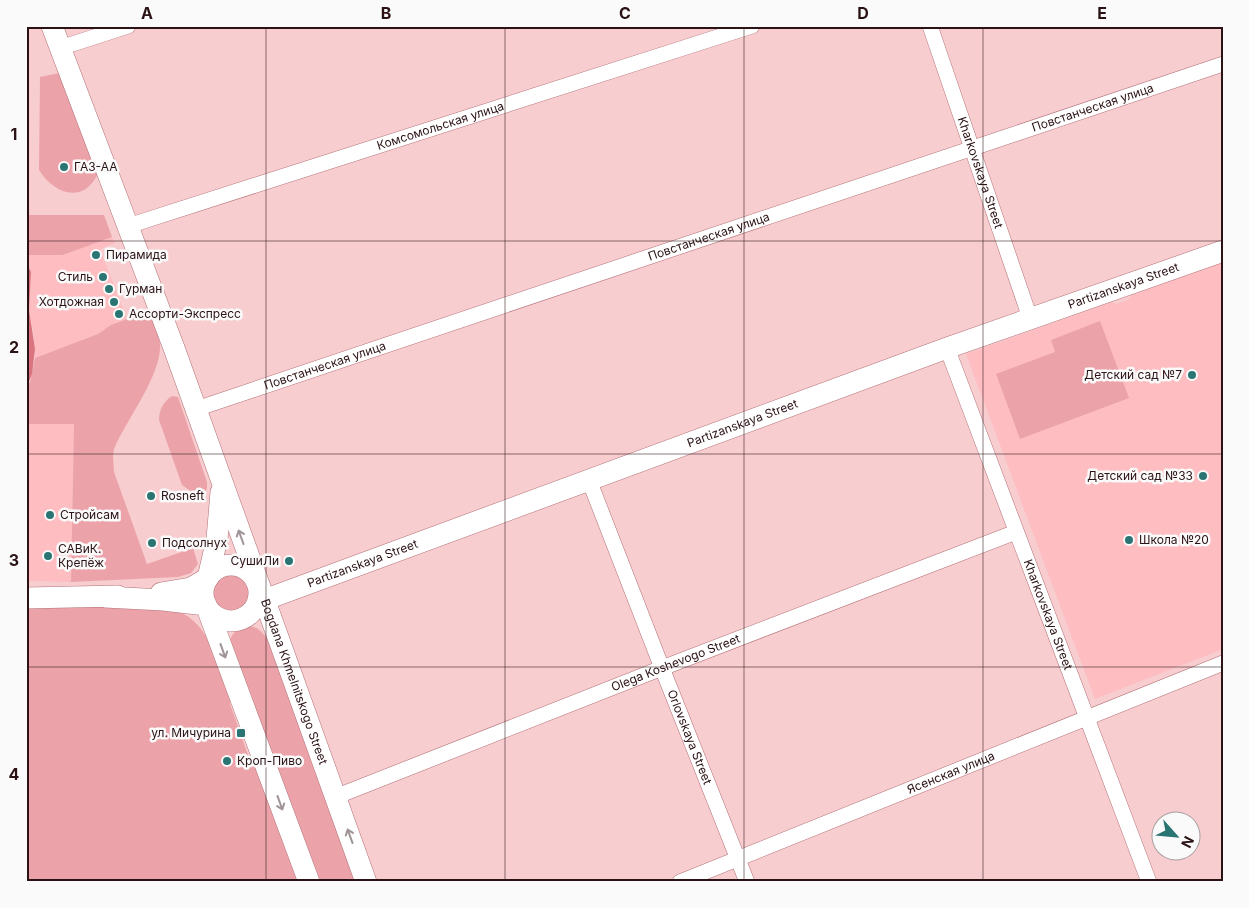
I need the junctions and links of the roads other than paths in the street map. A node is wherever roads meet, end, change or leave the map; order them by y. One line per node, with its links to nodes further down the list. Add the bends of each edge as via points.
1 (52, 26): 5 (main road, Bogdana Khmelnitskogo Street)
2 (128, 26): 5 (street)
3 (752, 26): 8 (street, Комсомольская улица)
4 (930, 26): 7 (street, Kharkovskaya Street)
5 (60, 48): 8 (main road, Bogdana Khmelnitskogo Street)
6 (1223, 64): 7 (street, Повстанческая улица)
7 (971, 148): 10 (street, Kharkovskaya Street); 12 (street, Повстанческая улица)
8 (128, 226): 12 (main road, Bogdana Khmelnitskogo Street)
9 (1223, 251): 10 (main road, Partizanskaya Street)
10 (1030, 318): 11 (main road, Partizanskaya Street)
11 (947, 348): 13 (main road, Partizanskaya Street); 15 (street, Kharkovskaya Street)
12 (196, 409): 14 (main road, Bogdana Khmelnitskogo Street)
13 (589, 480): 17 (main road, Partizanskaya Street); 22 (street, Orlovskaya Street)
14 (222, 482): 16 (main road, Bogdana Khmelnitskogo Street, via 217,539); 17 (main road, Bogdana Khmelnitskogo Street, one-way to 14)
15 (1016, 532): 22 (street, Olega Koshevogo Street); 23 (street, Kharkovskaya Street)
16 (208, 578): 17 (main road, via 219,568 241,566 249,571); 18 (main road, via 181,590); 20 (main road, via 203,591)
17 (261, 591): 20 (main road, via 254,610 242,619 228,621 219,618); 24 (main road, Bogdana Khmelnitskogo Street)
18 (105, 596): 19 (main road); 20 (main road)
19 (26, 598)
20 (206, 605): 26 (main road, one-way to 26)
21 (1223, 663): 23 (street, Ясенская улица)
22 (662, 668): 24 (street, Olega Koshevogo Street); 25 (street, Orlovskaya Street)
23 (1086, 718): 25 (street, Ясенская улица); 30 (street, Kharkovskaya Street)
24 (335, 797): 27 (main road, Bogdana Khmelnitskogo Street, one-way to 24)
25 (738, 859): 28 (street, Ясенская улица); 29 (street, Orlovskaya Street)
26 (309, 882)
27 (366, 882)
28 (680, 882)
29 (747, 882)
30 (1149, 882)

